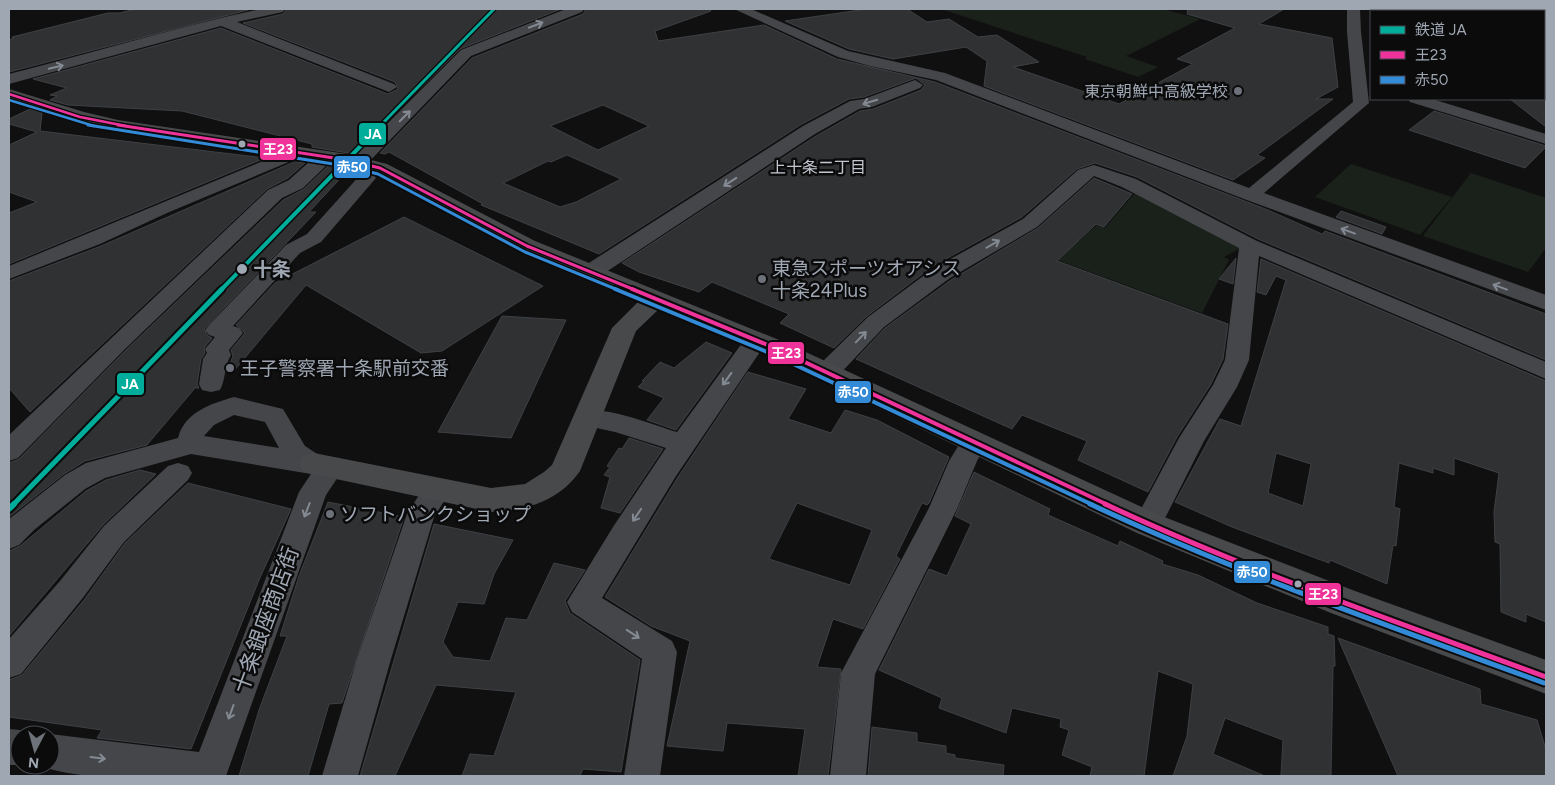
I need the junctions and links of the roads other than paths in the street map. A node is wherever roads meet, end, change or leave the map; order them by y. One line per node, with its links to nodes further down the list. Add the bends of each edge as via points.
1 (278, 9): 5 (street)
2 (577, 9): 15 (street, one-way to 2, via 466,53)
3 (741, 9): 16 (street, via 843,54 940,76)
4 (1354, 9): 9 (street)
5 (222, 21): 6 (street, one-way to 5); 8 (street)
6 (9, 79)
7 (916, 85): 19 (street, one-way to 19, via 866,104 856,104 809,130)
8 (389, 87)
9 (1367, 87): 16 (street, via 1361,103)
10 (9, 94): 13 (main road, via 105,123)
11 (1419, 100): 12 (street)
12 (1546, 139)
13 (297, 152): 14 (main road); 18 (street)
14 (325, 157): 15 (main road); 30 (street, via 296,184 275,194)
15 (363, 170): 19 (main road, via 380,168 505,235); 25 (street, via 314,238 293,249 217,330 231,333 217,348 219,355 215,359)
16 (1251, 195): 21 (street, one-way to 16)
17 (1250, 245): 23 (street); 24 (street, one-way to 17, via 876,322 902,302 942,273 1030,223 1084,174 1094,170 1129,183); 34 (street, via 1237,360)
18 (9, 273)
19 (589, 273): 20 (main road)
20 (656, 299): 22 (main road); 26 (main road, via 625,328)
21 (1546, 303)
22 (756, 340): 24 (main road); 29 (street, one-way to 29)
23 (1546, 371)
24 (827, 372): 27 (main road)
25 (211, 384)
26 (587, 418): 29 (street, via 616,423); 33 (main road, via 562,476 537,492 507,500 491,500)
27 (974, 442): 34 (main road); 42 (street, via 858,674)
28 (192, 444): 31 (street); 31 (street, via 193,431 220,409 234,406 251,408 274,415 295,452); 35 (street, via 96,470 68,488)
29 (684, 444): 41 (street, one-way to 41, via 583,602 660,652)
30 (9, 451)
31 (322, 466): 33 (main road); 39 (street, 十条銀座商店街, one-way to 39)
32 (178, 473): 36 (street, via 114,534)
33 (438, 489): 40 (street, via 421,514)
34 (1148, 524): 37 (main road, via 1343,602)
35 (9, 537)
36 (9, 663)
37 (1546, 677)
38 (60, 753): 39 (street, one-way to 39)
39 (209, 774)
40 (340, 776)
41 (642, 776)
42 (848, 776)

